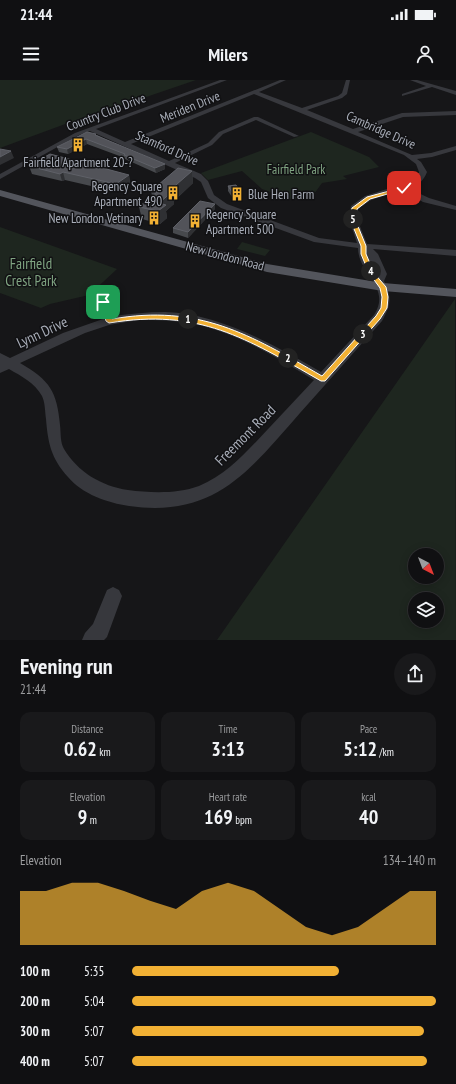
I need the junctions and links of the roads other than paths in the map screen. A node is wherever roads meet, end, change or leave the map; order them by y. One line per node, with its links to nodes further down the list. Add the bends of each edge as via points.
1 (225, 80): 11 (street, Country Club Drive)
2 (284, 80): 6 (street, Meriden Drive)
3 (348, 80): 9 (street, via 344,94 340,97)
4 (412, 80): 5 (street)
5 (431, 86): 7 (street); 8 (street)
6 (254, 92): 9 (street, Cambridge Drive); 14 (street, Meriden Drive)
7 (456, 93)
8 (404, 94)
9 (302, 110): 12 (street, Cambridge Drive)
10 (456, 113): 12 (street, via 402,115)
11 (90, 129): 14 (street, Stamford Drive); 18 (street, Country Club Drive, via 60,142)
12 (354, 131): 16 (street, Cambridge Drive)
13 (296, 136): 17 (street, via 256,118 221,133 210,144)
14 (126, 144): 17 (street, Stamford Drive)
15 (456, 148): 16 (street)
16 (413, 157): 20 (street, Cambridge Drive, via 421,166 422,175 415,184)
17 (170, 163): 23 (street, Stamford Drive, via 201,178 211,196 232,210 317,240)
18 (0, 176)
19 (0, 188): 25 (main road, New London Road, via 213,250)
20 (404, 188): 22 (street, via 426,200); 23 (street, Cambridge Drive, via 368,198 354,208 353,219)
21 (0, 193): 25 (main road, New London Road, via 253,264 323,278)
22 (456, 208)
23 (363, 246): 24 (street, Stamford Drive); 25 (street, Cambridge Drive, via 363,254 372,273)
24 (456, 253)
25 (381, 284): 26 (main road, New London Road); 28 (main road, New London Road); 31 (street, Freemont Road, via 385,303 381,313)
26 (456, 287)
27 (97, 293): 29 (street, via 106,308)
28 (456, 293)
29 (109, 321): 30 (street, Lynn Drive); 31 (street, Lynn Drive, via 154,316 202,322 260,343)
30 (3, 363): 31 (street, Freemont Road, via 30,375 44,389 51,405 55,446 83,482 107,492 159,501 186,497 224,481 248,461)
31 (323, 379)
32 (113, 596): 33 (street, via 100,630)
33 (92, 640)

